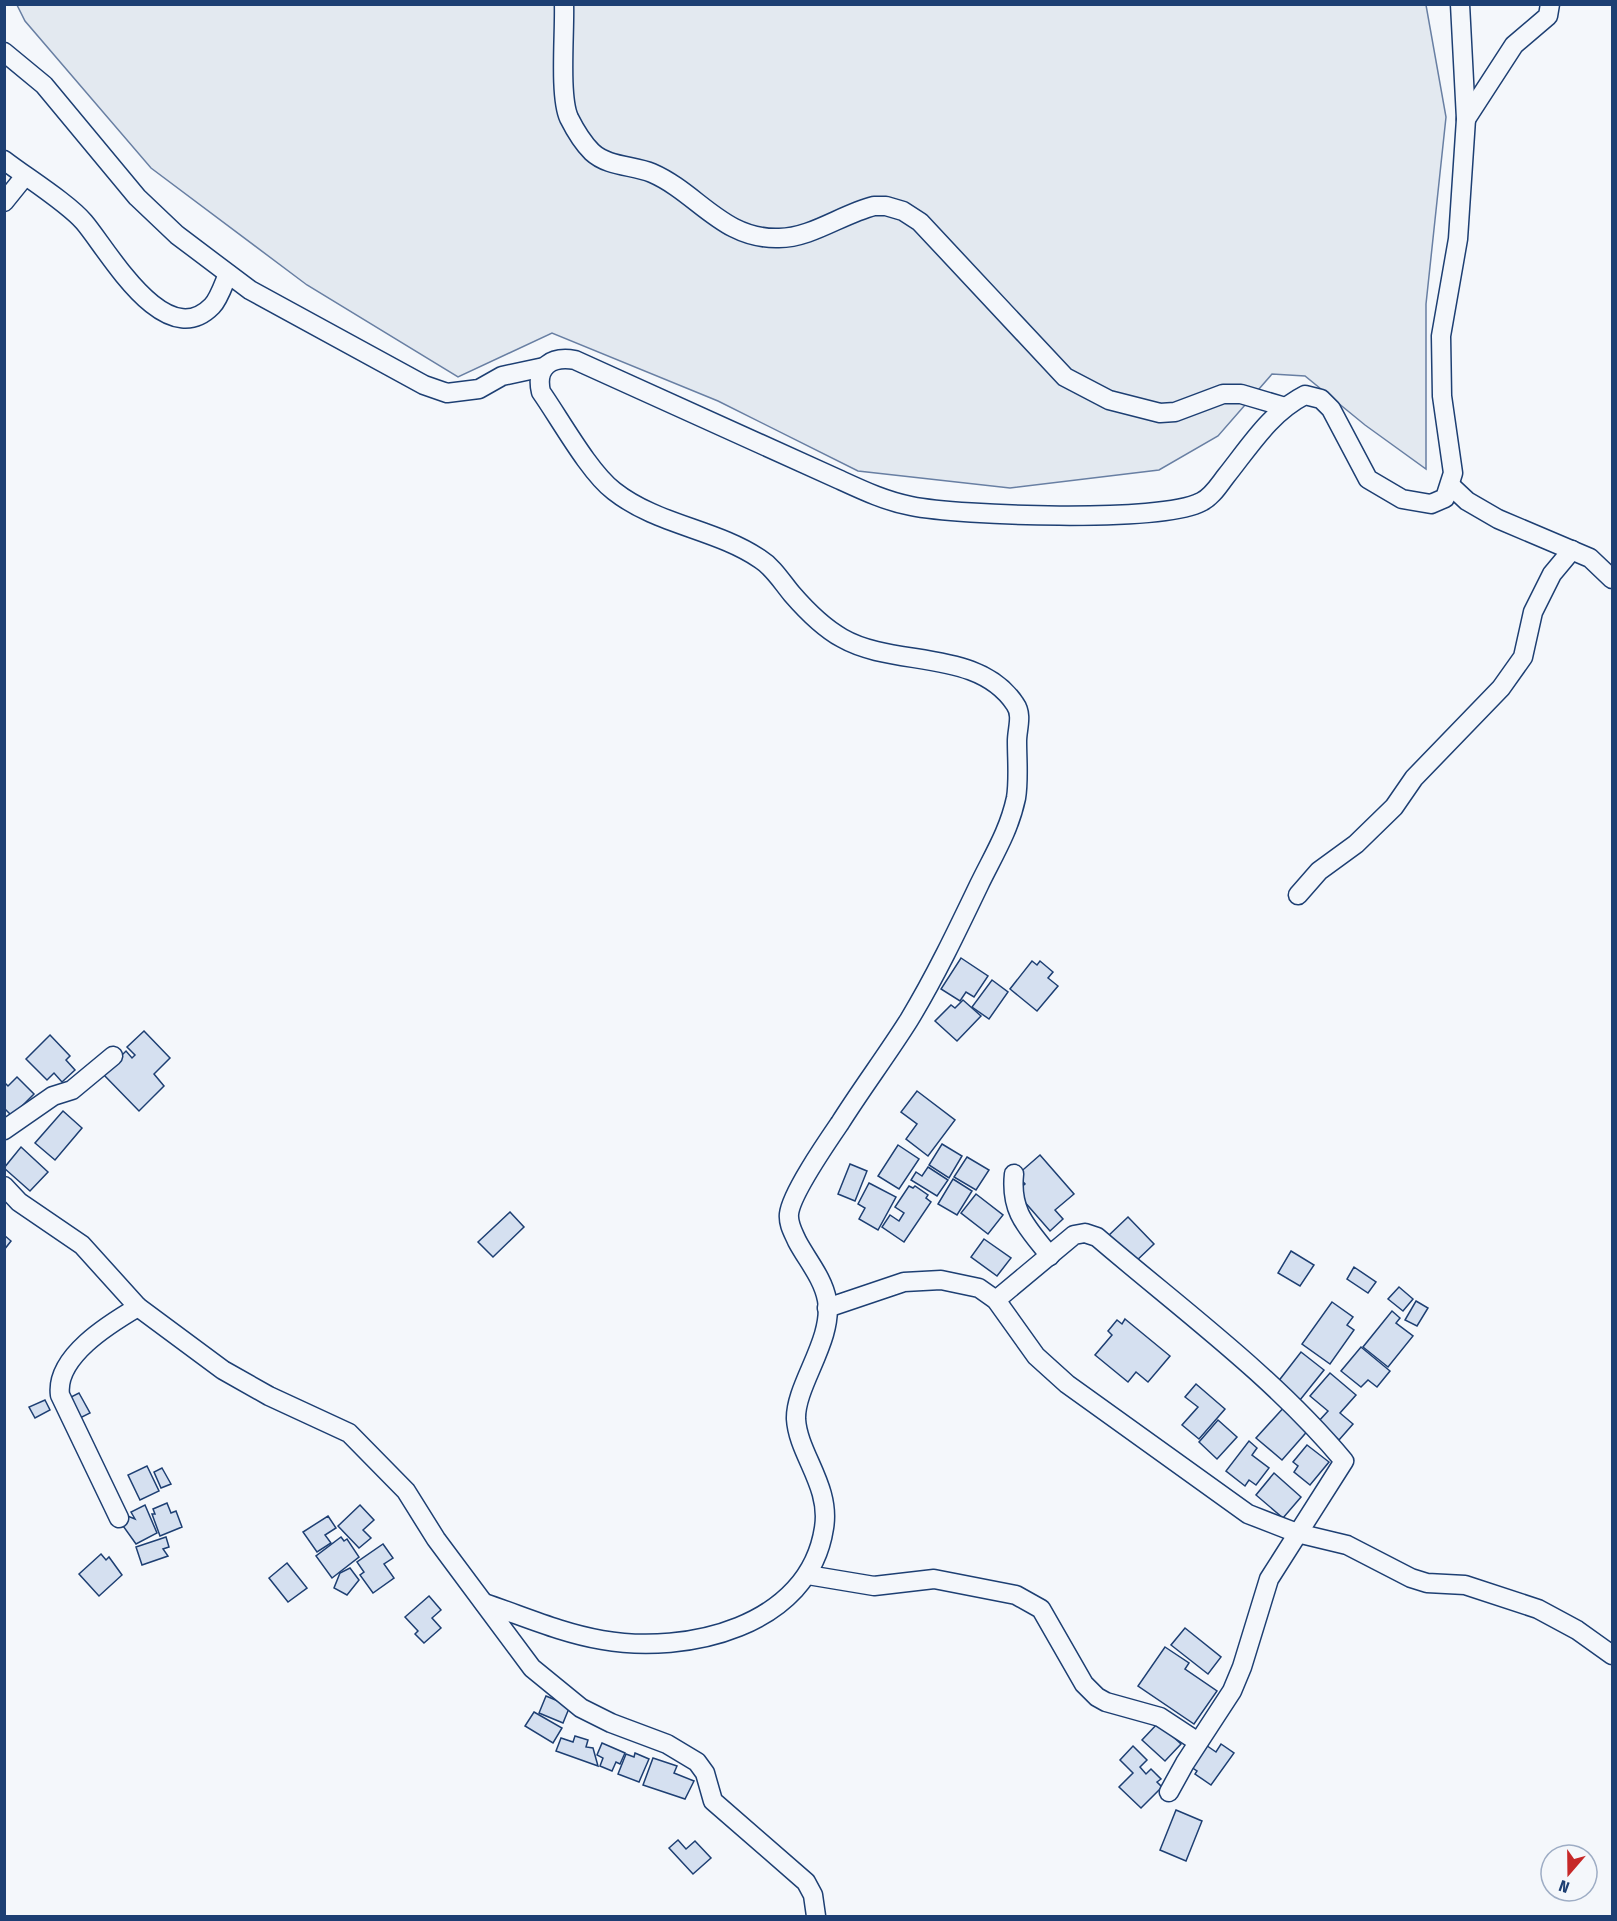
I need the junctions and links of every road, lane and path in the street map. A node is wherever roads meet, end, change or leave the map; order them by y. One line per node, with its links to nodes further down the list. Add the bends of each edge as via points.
1 (564, 4): 11 (street, via 568,116 594,154 654,173 723,223 764,238 805,233 874,206 910,214 1065,377 1109,400 1160,413 1174,412 1223,394 1258,398)
2 (1460, 4): 5 (street)
3 (1550, 4): 5 (street, via 1548,16 1515,45)
4 (4, 52): 9 (street, via 44,85 137,197 177,235)
5 (1466, 118): 12 (street, via 1458,239 1441,336)
6 (4, 160): 7 (street)
7 (25, 176): 8 (street); 9 (street, via 83,220 146,300 170,317 193,317 212,306)
8 (4, 202)
9 (228, 274): 10 (street, via 314,327 424,385 447,393 478,389 502,376)
10 (544, 367): 11 (street, via 561,358 575,360 880,497 911,506 959,511 1064,515 1183,509 1203,502 1215,491); 23 (street, via 538,380 541,392 609,488 670,520 765,561 795,597 838,637 874,651 978,673 996,684 1016,704 1020,715 1017,794 999,850 949,951 909,1020 839,1124 789,1209 791,1228 816,1272)
11 (1285, 407): 12 (street, via 1305,395 1321,399 1331,409 1368,479 1389,494 1431,504 1445,498)
12 (1451, 486): 13 (street, via 1467,501 1498,519)
13 (1572, 550): 14 (street, via 1590,558); 15 (street, via 1552,574 1533,612 1523,657 1501,688 1414,778 1394,807 1356,844 1319,871)
14 (1612, 579)
15 (1298, 895)
16 (113, 1056): 17 (street, via 72,1090 53,1096)
17 (4, 1130)
18 (1014, 1174): 20 (street, via 1013,1196 1018,1215)
19 (4, 1186): 22 (street, via 18,1202 82,1245)
20 (1050, 1256): 21 (street); 25 (street, via 1074,1235 1097,1237 1235,1353 1318,1430 1344,1461)
21 (996, 1300): 23 (street, via 963,1283 914,1281); 25 (street, via 1036,1356 1067,1384 1248,1514)
22 (138, 1307): 24 (street, via 101,1329 63,1371 59,1384 60,1395); 27 (street, via 223,1370 349,1433 406,1491)
23 (827, 1308): 26 (street, via 823,1338 796,1420 817,1476 825,1524)
24 (119, 1518)
25 (1297, 1533): 28 (street, via 1347,1545 1411,1578 1465,1585 1538,1609); 29 (street, via 1269,1579 1232,1690)
26 (808, 1575): 27 (street, via 788,1598 747,1625 678,1641 605,1641); 29 (street, via 874,1586 934,1579 1031,1601 1041,1609 1084,1684 1097,1696 1160,1717)
27 (484, 1604): 31 (street, via 532,1668 581,1708 667,1744 697,1762 705,1773 713,1801 806,1882 813,1895)
28 (1612, 1654)
29 (1198, 1742): 30 (street)
30 (1169, 1792)
31 (816, 1917)

